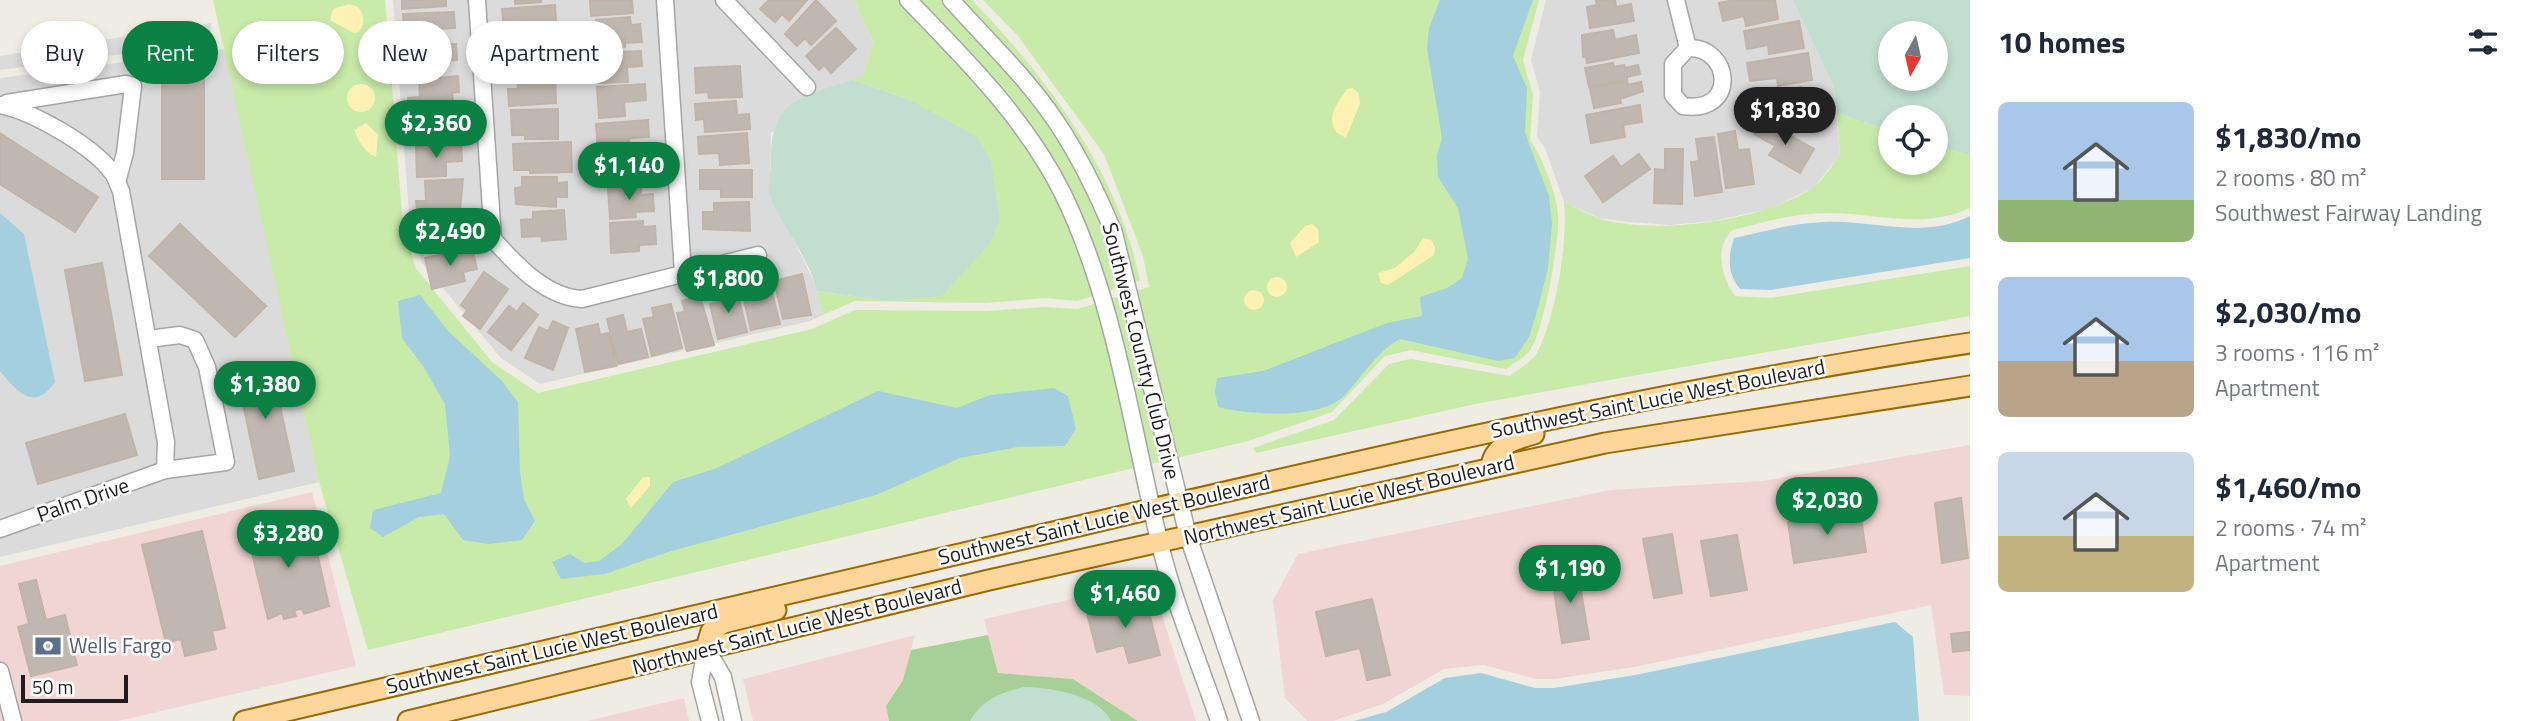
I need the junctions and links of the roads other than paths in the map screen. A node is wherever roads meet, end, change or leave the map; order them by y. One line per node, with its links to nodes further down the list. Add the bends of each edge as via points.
1 (477, 0): 12 (street, via 493,239 512,261 564,298 582,299)
2 (665, 0): 12 (street)
3 (908, 0): 20 (street, Southwest Country Club Drive, via 977,72 1062,193 1104,305)
4 (951, 0): 19 (street, Southwest Country Club Drive, via 1057,122 1094,187 1114,233 1130,291)
5 (730, 2): 8 (street)
6 (1679, 2): 7 (street)
7 (1688, 48)
8 (807, 87)
9 (0, 104): 10 (street, via 21,109 92,154 113,172); 10 (street, via 133,86)
10 (117, 182): 13 (street)
11 (758, 255): 12 (street)
12 (683, 273)
13 (148, 339): 18 (street, via 166,442); 18 (street, Palm Drive, via 180,335 195,340 206,367 226,462)
14 (1970, 343): 16 (main road, Southwest Saint Lucie West Boulevard)
15 (1970, 386): 17 (main road, Northwest Saint Lucie West Boulevard, via 1605,443)
16 (1688, 393): 17 (main road, via 1647,411 1512,441 1497,453); 19 (main road, Southwest Saint Lucie West Boulevard, via 1497,430)
17 (1491, 468): 22 (main road, Northwest Saint Lucie West Boulevard)
18 (165, 470): 21 (street, Palm Drive)
19 (1179, 502): 20 (main road, Southwest Saint Lucie West Boulevard); 22 (street, Southwest Country Club Drive)
20 (1152, 509): 23 (street, Southwest Country Club Drive); 24 (main road, Southwest Saint Lucie West Boulevard)
21 (0, 528)
22 (1188, 536): 23 (main road, Northwest Saint Lucie West Boulevard); 33 (street, Southwest Country Club Drive)
23 (1159, 543): 25 (main road, Northwest Saint Lucie West Boulevard); 32 (street, Southwest Country Club Drive)
24 (837, 582): 25 (main road, via 799,604 724,623 710,631); 28 (main road, Southwest Saint Lucie West Boulevard)
25 (706, 648): 29 (main road, Northwest Saint Lucie West Boulevard); 30 (street, via 700,682); 31 (street, via 723,677)
26 (0, 671): 27 (street)
27 (7, 713)
28 (244, 721)
29 (408, 721)
30 (710, 721)
31 (733, 721)
32 (1219, 721)
33 (1251, 721)

